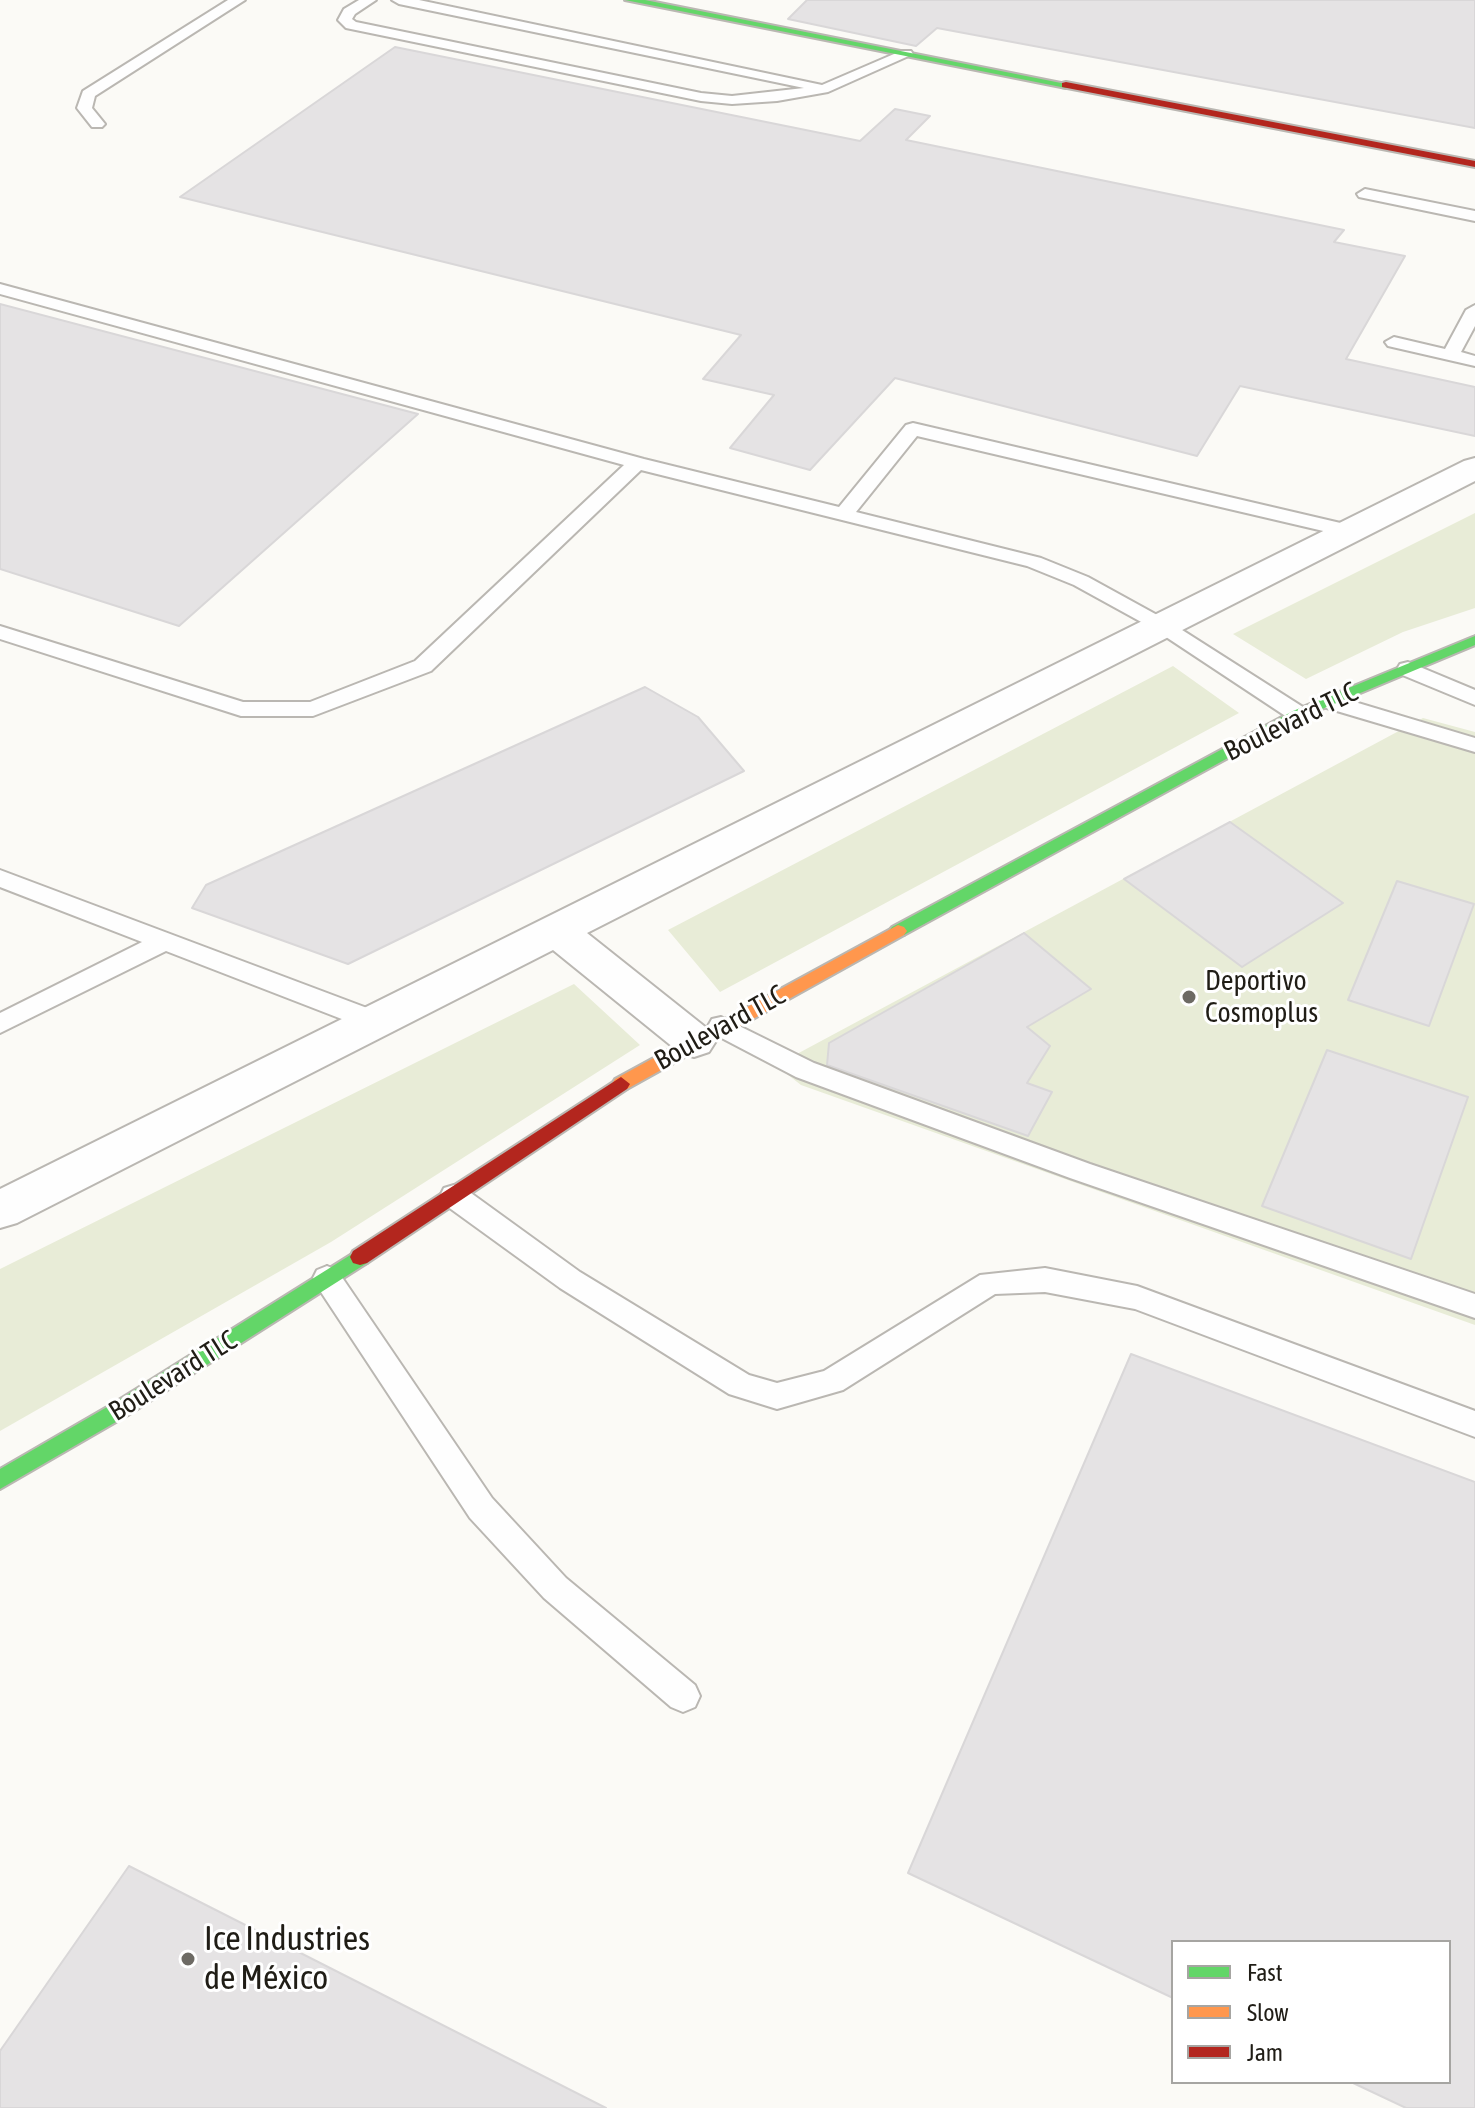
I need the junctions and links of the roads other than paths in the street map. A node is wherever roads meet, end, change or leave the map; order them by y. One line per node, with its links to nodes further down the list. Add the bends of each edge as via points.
1 (238, 0): 7 (lane, via 88,94 84,108)
2 (369, 0): 6 (lane, via 345,20 701,97 777,97)
3 (399, 0): 6 (lane)
4 (630, 0): 5 (street)
5 (906, 54): 6 (lane); 8 (street)
6 (828, 88)
7 (97, 124)
8 (1475, 164)
9 (1365, 194): 10 (lane)
10 (1475, 216)
11 (0, 289): 16 (lane)
12 (1475, 310): 14 (lane)
13 (1394, 342): 14 (lane)
14 (1451, 355): 15 (lane)
15 (1475, 361)
16 (637, 463): 18 (lane); 21 (lane, via 423,666 313,709 241,709)
17 (1475, 468): 19 (street)
18 (844, 514): 19 (lane, via 913,429); 20 (lane, via 1034,562)
19 (1349, 531): 20 (street)
20 (1161, 625): 26 (lane); 29 (street)
21 (0, 632)
22 (1475, 640): 23 (street, Boulevard TLC)
23 (1408, 669): 24 (lane); 25 (street, Boulevard TLC)
24 (1475, 698)
25 (1328, 701): 26 (street, Boulevard TLC); 27 (lane)
26 (1298, 714): 33 (street, Boulevard TLC)
27 (1475, 745)
28 (0, 878): 30 (lane)
29 (556, 930): 31 (street); 33 (street)
30 (165, 941): 31 (lane); 32 (lane)
31 (374, 1021): 35 (street)
32 (0, 1024)
33 (708, 1034): 34 (street, Boulevard TLC, via 610,1090); 37 (lane, via 1080,1171)
34 (454, 1196): 36 (street, Boulevard TLC); 38 (lane, via 570,1280 740,1385 777,1396 832,1381 990,1283 1045,1280 1137,1298)
35 (0, 1210)
36 (327, 1278): 39 (street, Boulevard TLC); 40 (lane, via 481,1508 555,1588)
37 (1475, 1306)
38 (1475, 1424)
39 (0, 1480)
40 (683, 1696)

